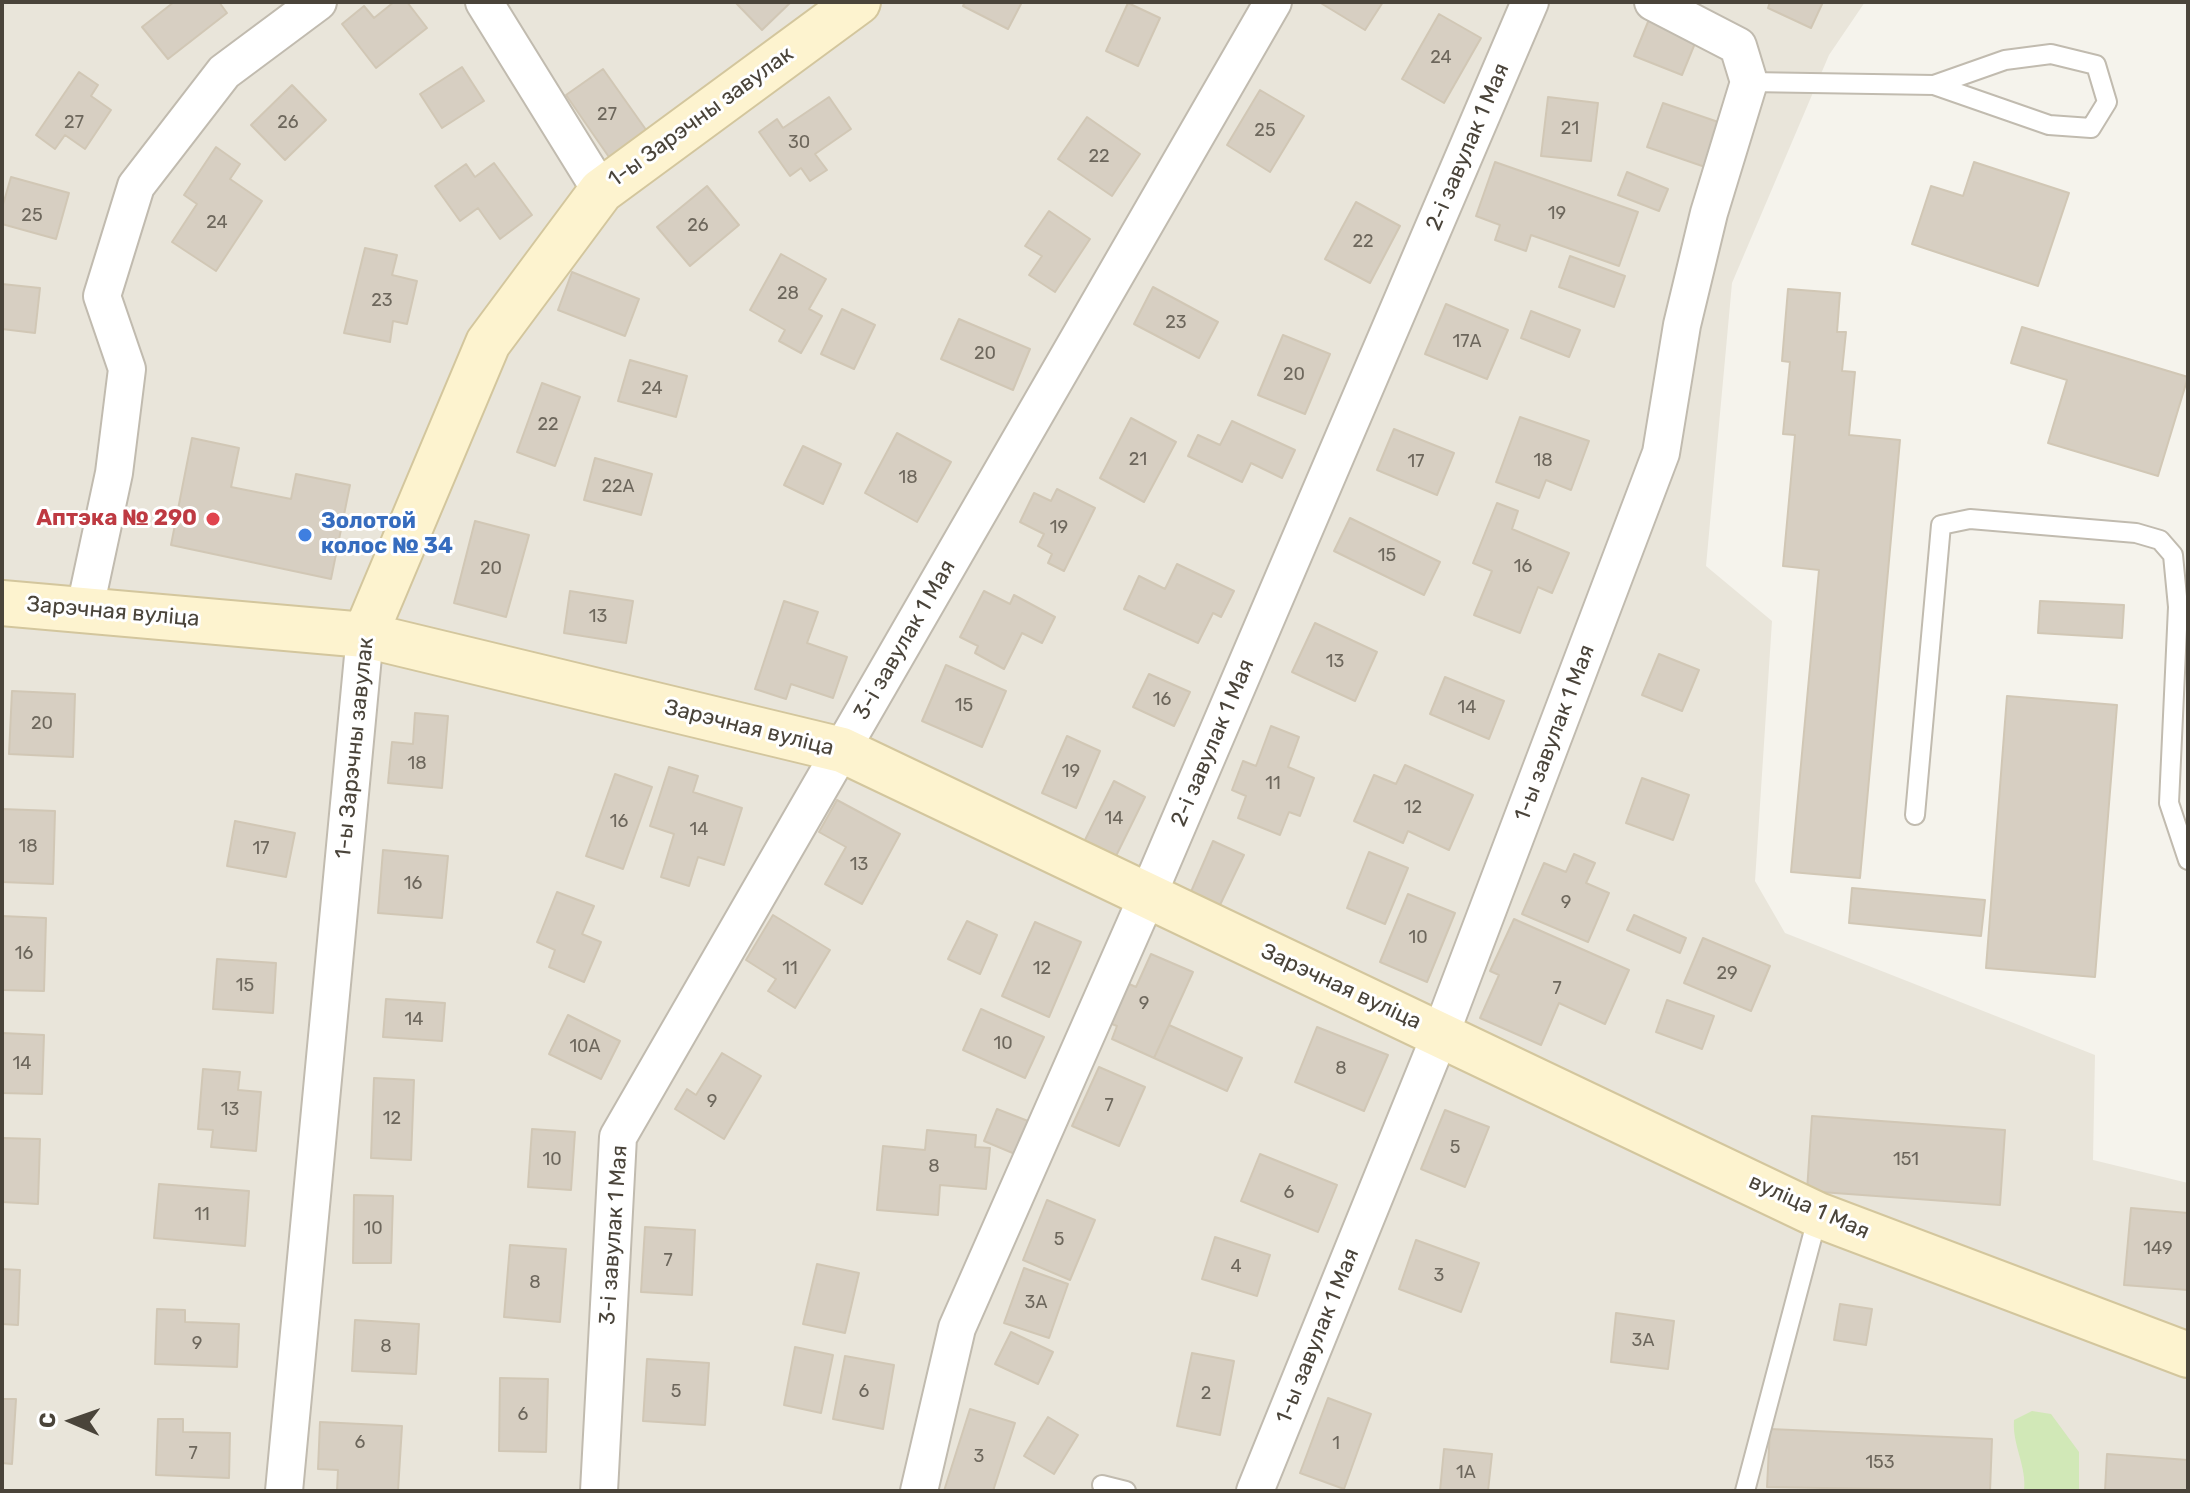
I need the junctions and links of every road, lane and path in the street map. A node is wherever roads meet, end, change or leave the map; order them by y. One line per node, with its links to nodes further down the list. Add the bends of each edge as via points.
1 (318, 2): 11 (street, via 224,72 136,186 102,296 127,369 114,473)
2 (484, 2): 9 (street)
3 (858, 2): 9 (street, 1-ы Зарэчны завулак)
4 (1273, 2): 13 (street, 3-і завулак 1 Мая)
5 (1530, 2): 16 (street, 2-і завулак 1 Мая)
6 (1653, 2): 7 (street, via 1738,46)
7 (1749, 82): 8 (lane); 17 (street, 1-ы завулак 1 Мая, via 1682,325 1661,453)
8 (1934, 85): 8 (lane, via 2049,125 2091,128 2107,102 2096,65 2051,54 2005,60)
9 (601, 191): 12 (street, 1-ы Зарэчны завулак, via 488,343)
10 (2, 603): 11 (street, Зарэчная вуліца)
11 (85, 608): 12 (street, Зарэчная вуліца)
12 (365, 635): 13 (street, Зарэчная вуліца); 21 (street, 1-ы Зарэчны завулак)
13 (842, 750): 16 (street, Зарэчная вуліца); 22 (street, 3-і завулак 1 Мая, via 618,1137)
14 (1915, 815): 15 (lane, via 1941,525 1970,519 2136,533 2160,540 2173,555 2178,607 2169,803)
15 (2188, 860)
16 (1147, 897): 17 (street, Зарэчная вуліца); 23 (street, 2-і завулак 1 Мая, via 957,1328)
17 (1441, 1033): 18 (street, вуліца 1 Мая); 25 (street, 1-ы завулак 1 Мая)
18 (1818, 1215): 19 (street, вуліца 1 Мая); 26 (lane)
19 (2188, 1355)
20 (1102, 1485): 24 (lane)
21 (284, 1491)
22 (599, 1491)
23 (919, 1491)
24 (1126, 1491)
25 (1255, 1491)
26 (1745, 1491)

